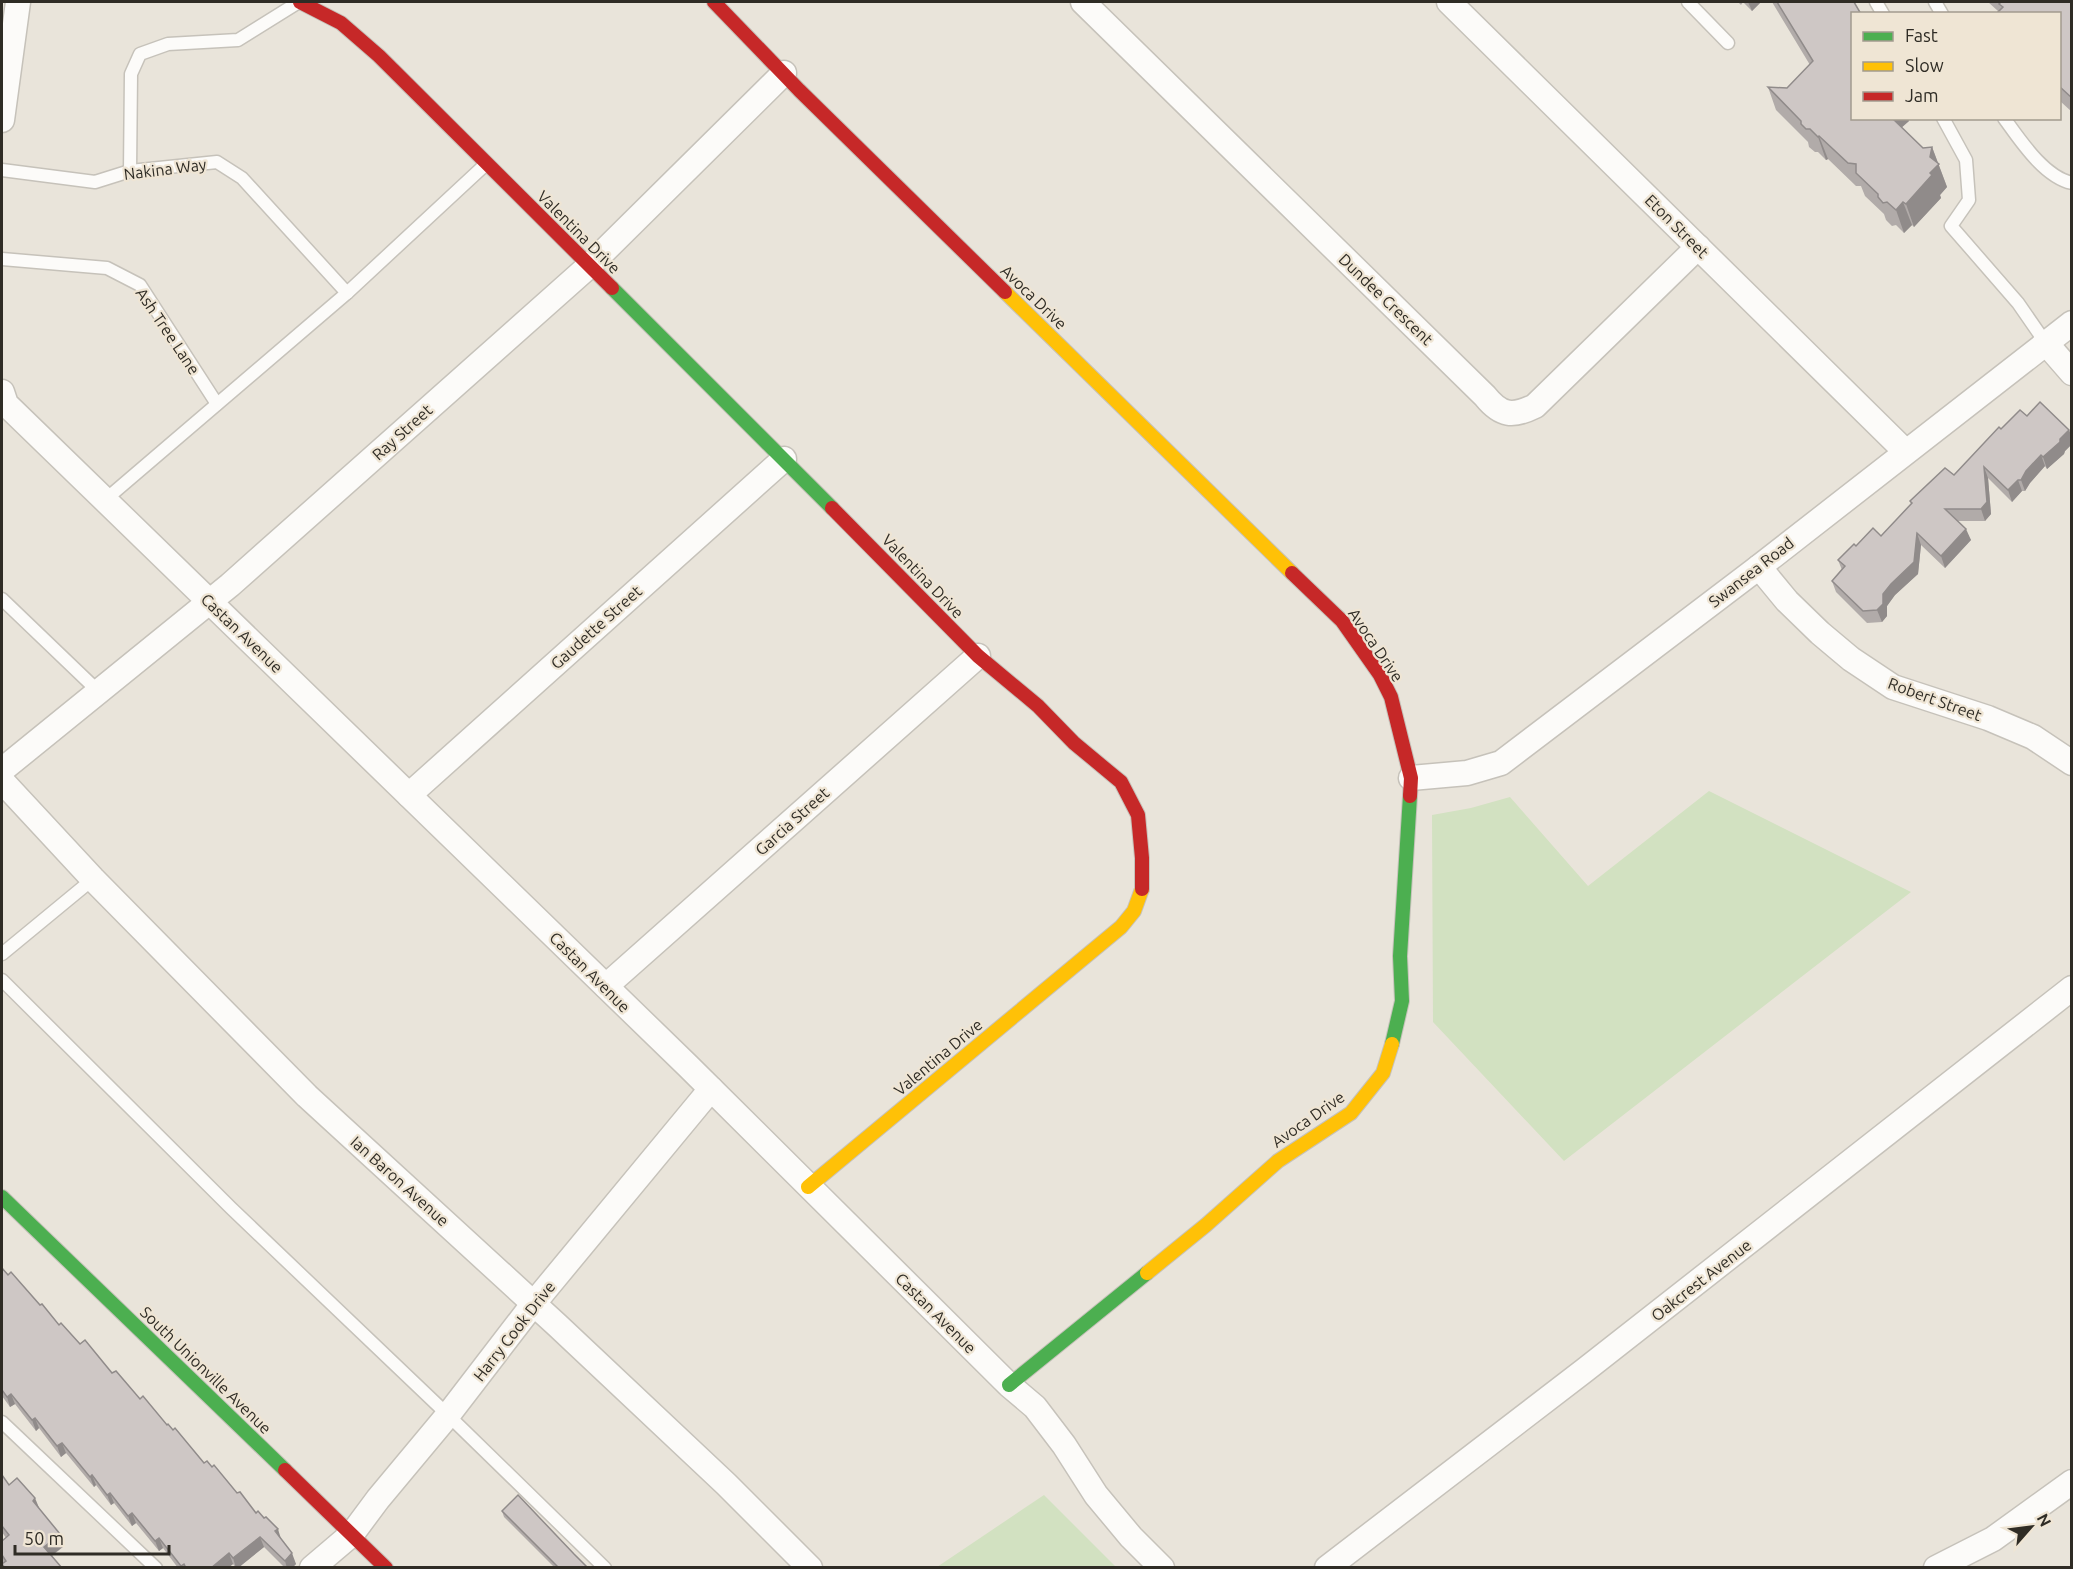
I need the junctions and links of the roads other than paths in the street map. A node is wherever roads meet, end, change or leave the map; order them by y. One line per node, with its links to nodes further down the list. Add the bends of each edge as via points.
1 (18, 2): 9 (street)
2 (300, 2): 12 (street, Valentina Drive, via 341,23); 14 (lane, via 238,40 168,44 140,54 131,74)
3 (714, 2): 8 (street, Avoca Drive)
4 (1083, 2): 16 (street, Dundee Crescent, via 1495,409 1518,414 1535,406)
5 (1449, 2): 16 (street, Eton Street)
6 (1688, 2): 7 (lane)
7 (1728, 43)
8 (784, 74): 18 (street, Ray Street); 35 (street, Avoca Drive, via 1342,621 1391,697)
9 (2, 120)
10 (1944, 120): 21 (lane, via 1966,159 1969,200 1951,226 2018,303)
11 (2005, 120): 15 (lane, via 2025,147 2060,180)
12 (487, 164): 18 (street, Valentina Drive); 19 (lane)
13 (2, 170): 14 (lane, Nakina Way, via 95,182)
14 (130, 171): 19 (lane, Nakina Way, via 217,162 242,178)
15 (2072, 183)
16 (1698, 247): 25 (street, Eton Street)
17 (2, 259): 24 (lane, Ash Tree Lane, via 107,268 140,285)
18 (589, 266): 26 (street, Valentina Drive); 30 (street, Ray Street)
19 (347, 293): 24 (lane)
20 (2072, 323): 21 (street, Swansea Road)
21 (2045, 342): 22 (street); 25 (street, Swansea Road)
22 (2072, 374)
23 (2, 392): 27 (street, Castan Avenue, via 6,404)
24 (217, 404): 27 (lane)
25 (1905, 451): 28 (street, Swansea Road)
26 (784, 459): 31 (street, Valentina Drive); 37 (street, Gaudette Street)
27 (105, 500): 30 (street, Castan Avenue)
28 (1759, 567): 33 (street, Robert Street, via 1820,633 1893,687 2033,737); 35 (street, Swansea Road, via 1501,763 1467,773)
29 (2, 599): 32 (lane)
30 (211, 603): 32 (street, Ray Street); 37 (street, Castan Avenue)
31 (978, 656): 41 (street, Garcia Street); 44 (street, Valentina Drive, via 1121,782 1138,815 1142,892 1121,927)
32 (99, 692): 34 (street, Ray Street)
33 (2072, 763)
34 (2, 770)
35 (1411, 777): 47 (street, Avoca Drive, via 1400,956 1402,1001 1383,1073 1351,1113 1278,1161 1206,1225)
36 (2, 781): 38 (street, Ian Baron Avenue)
37 (409, 795): 41 (street, Castan Avenue)
38 (93, 879): 39 (lane); 46 (street, Ian Baron Avenue, via 307,1096)
39 (2, 954)
40 (2, 980): 48 (lane, via 231,1209)
41 (606, 986): 43 (street, Castan Avenue)
42 (2072, 988): 58 (street, Oakcrest Avenue)
43 (711, 1089): 44 (street, Castan Avenue); 46 (street, Harry Cook Drive)
44 (808, 1187): 47 (street, Castan Avenue)
45 (2, 1197): 51 (street, South Unionville Avenue)
46 (534, 1303): 48 (street, Harry Cook Drive); 56 (street, Ian Baron Avenue)
47 (1009, 1385): 57 (street, Castan Avenue, via 1035,1407 1096,1495)
48 (448, 1414): 51 (street, Harry Cook Drive); 55 (lane)
49 (2, 1422): 52 (lane)
50 (2072, 1482): 59 (street, via 1993,1539)
51 (352, 1534): 53 (street, Harry Cook Drive); 54 (street, South Unionville Avenue)
52 (156, 1568)
53 (312, 1568)
54 (386, 1568)
55 (605, 1568)
56 (810, 1568)
57 (1162, 1568)
58 (1327, 1568)
59 (1936, 1568)

